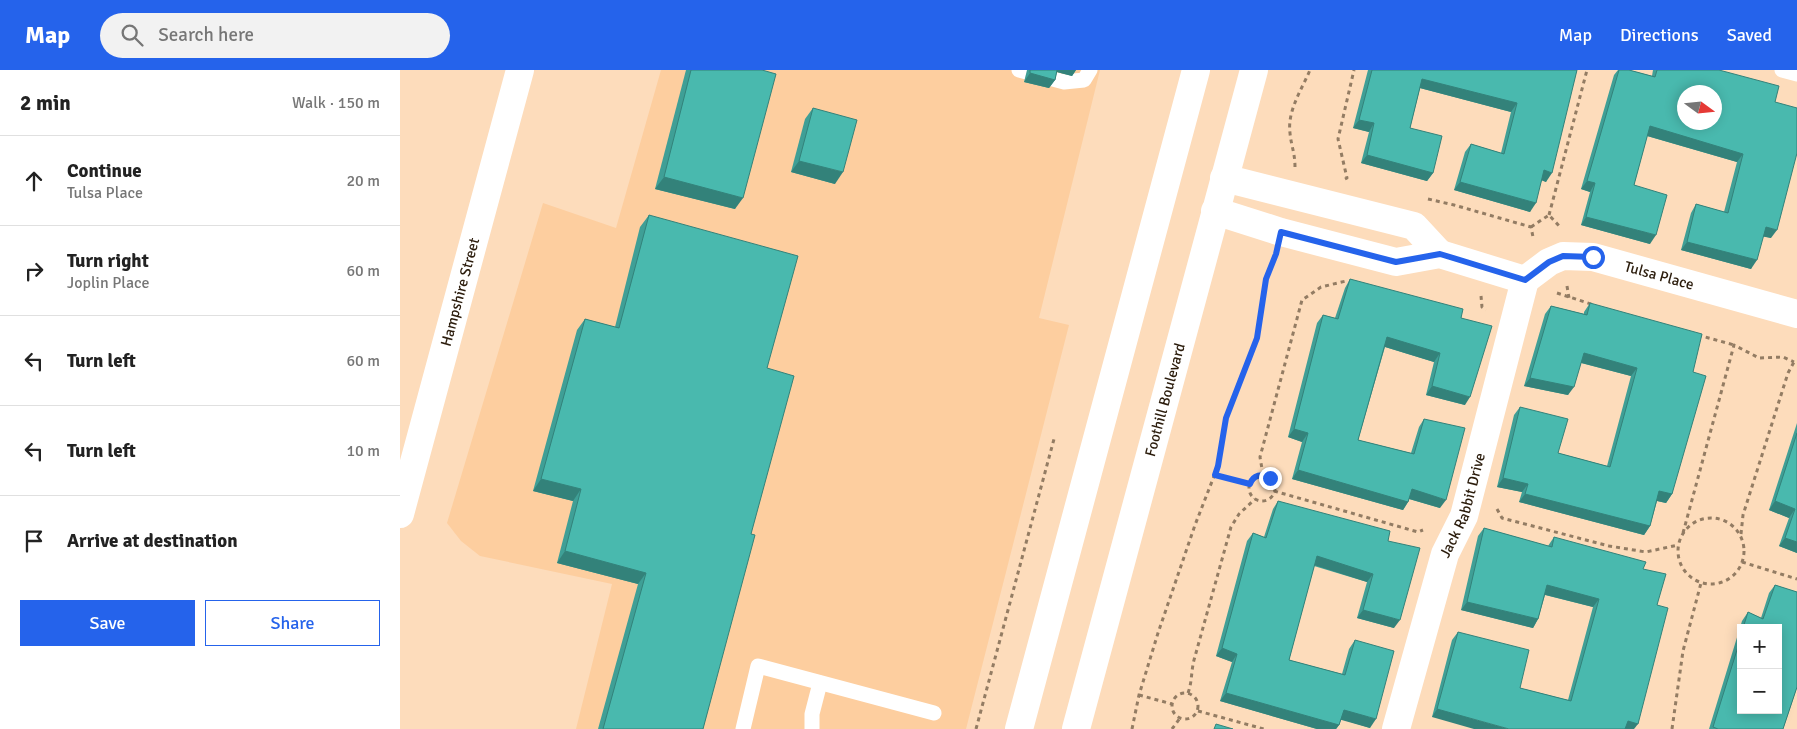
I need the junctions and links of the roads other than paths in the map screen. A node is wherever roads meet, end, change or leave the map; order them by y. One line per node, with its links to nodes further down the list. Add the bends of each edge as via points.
1 (520, 70): 15 (street, Hampshire Street)
2 (1019, 70): 3 (lane, via 1064,82 1084,80)
3 (1090, 70)
4 (1196, 70): 20 (street)
5 (1254, 70): 8 (street, Foothill Boulevard)
6 (1782, 70): 7 (lane)
7 (1797, 74)
8 (1224, 178): 9 (street, Foothill Boulevard); 10 (street)
9 (1215, 211): 11 (street); 21 (street, Foothill Boulevard)
10 (1361, 213): 11 (street); 12 (street, via 1414,226)
11 (1350, 250): 12 (street, via 1396,262)
12 (1440, 254): 13 (street)
13 (1525, 280): 14 (street, Tulsa Place, via 1563,256 1593,257); 22 (street, Jack Rabbit Drive, via 1464,516 1445,554)
14 (1797, 314)
15 (400, 514)
16 (820, 683): 17 (lane); 18 (lane, via 758,666); 19 (lane, via 812,714)
17 (934, 712)
18 (743, 729)
19 (812, 729)
20 (1019, 729)
21 (1076, 729)
22 (1396, 729)

